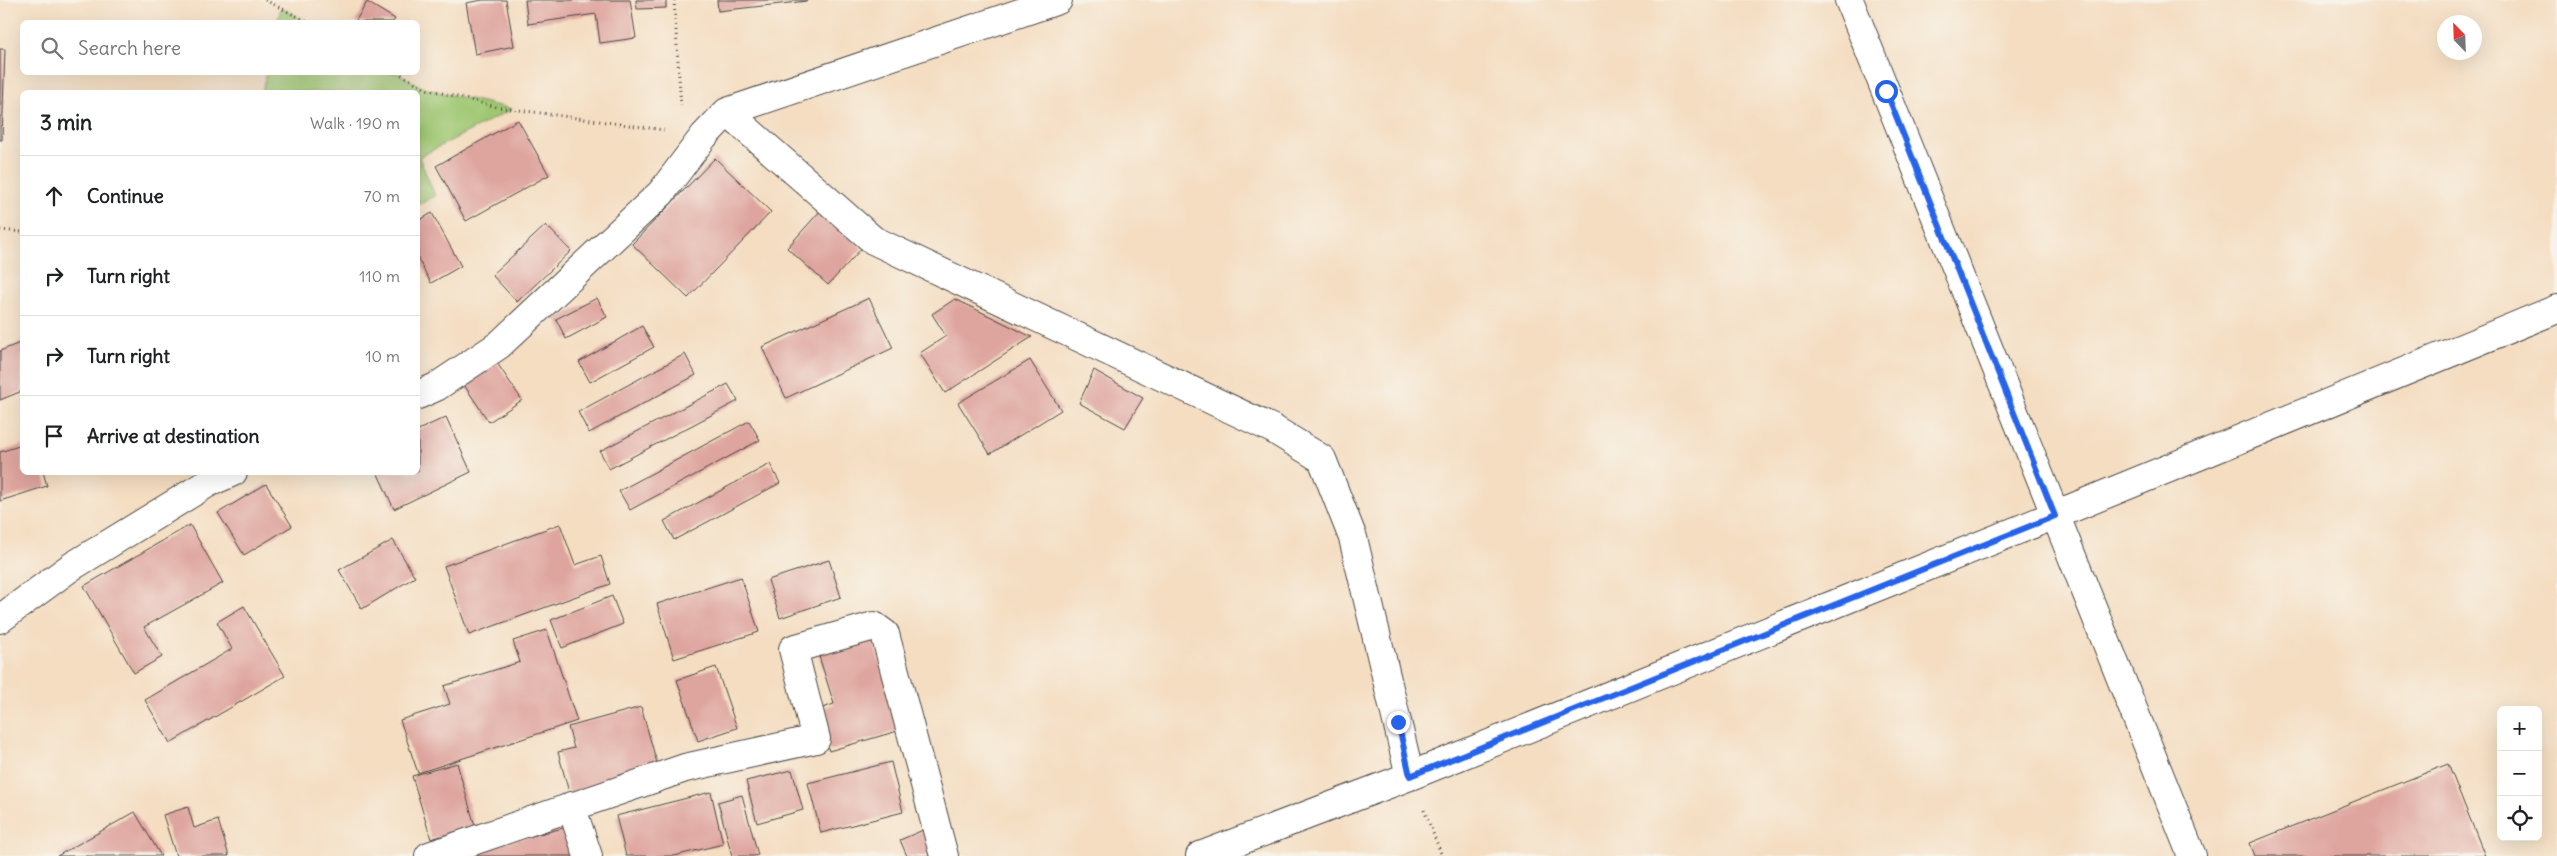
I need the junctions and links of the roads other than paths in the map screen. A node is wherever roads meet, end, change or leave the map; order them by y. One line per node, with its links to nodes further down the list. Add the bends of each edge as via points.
1 (1058, 0): 3 (street)
2 (1849, 0): 7 (street)
3 (727, 112): 5 (street, via 693,134 660,193 499,345); 9 (street, via 873,240 1273,430 1322,459 1353,538)
4 (2557, 308): 7 (street)
5 (420, 394)
6 (227, 475): 8 (street, via 208,483 71,567)
7 (2055, 516): 9 (street); 15 (street)
8 (0, 619)
9 (1410, 776): 14 (street)
10 (571, 806): 11 (street); 12 (street); 13 (street, via 685,768 816,739 793,649 874,626 885,634)
11 (429, 856)
12 (588, 856)
13 (944, 856)
14 (1200, 856)
15 (2192, 856)

